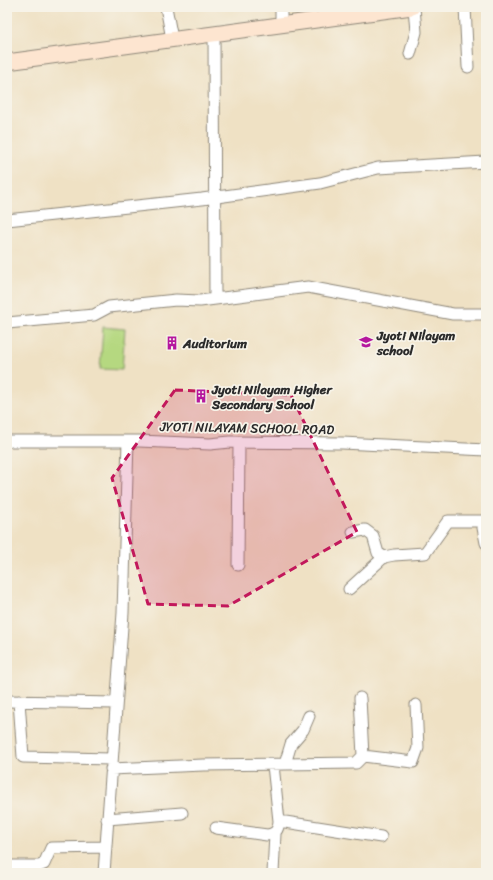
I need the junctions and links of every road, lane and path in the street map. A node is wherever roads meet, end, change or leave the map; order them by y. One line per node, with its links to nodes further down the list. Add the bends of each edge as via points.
1 (166, 7): 8 (street)
2 (281, 7): 6 (street)
3 (413, 7): 5 (main road); 9 (street, via 416,32)
4 (465, 7): 11 (street)
5 (382, 9): 6 (main road)
6 (281, 24): 7 (main road)
7 (214, 33): 8 (main road); 13 (street)
8 (172, 39): 10 (main road)
9 (410, 54)
10 (7, 62)
11 (468, 67)
12 (486, 162): 13 (street, via 378,168 320,183)
13 (215, 197): 14 (street); 15 (street)
14 (7, 220)
15 (215, 299): 16 (street, via 308,287 453,314); 17 (street, via 109,307 94,315)
16 (486, 314)
17 (7, 323)
18 (7, 441): 19 (street, JYOTI NILAYAM SCHOOL ROAD)
19 (128, 441): 20 (street, JYOTI NILAYAM SCHOOL ROAD, via 210,444); 31 (street, via 123,613)
20 (239, 442): 21 (street, JYOTI NILAYAM SCHOOL ROAD, via 419,445); 26 (street)
21 (486, 450)
22 (486, 522): 24 (street, via 483,528); 25 (street, via 448,521 425,553)
23 (354, 532): 25 (street, via 365,530 373,536 378,553)
24 (486, 543)
25 (384, 557): 27 (street)
26 (238, 565)
27 (349, 589)
28 (360, 698): 34 (street)
29 (7, 701): 30 (street)
30 (19, 701): 31 (street); 35 (street, via 23,757)
31 (115, 703): 35 (street)
32 (416, 705): 34 (street, via 418,748 414,762)
33 (309, 716): 37 (street, via 304,730 291,744)
34 (363, 756): 37 (street, via 350,764)
35 (111, 764): 36 (street); 39 (street)
36 (273, 764): 37 (street); 40 (street)
37 (285, 764)
38 (182, 813): 39 (street)
39 (107, 819): 44 (street)
40 (279, 821): 42 (street); 43 (street)
41 (216, 828): 42 (street)
42 (275, 834): 47 (street)
43 (381, 837)
44 (105, 847): 45 (street, via 51,848 44,864 40,866); 46 (street)
45 (7, 866)
46 (104, 873)
47 (272, 873)

